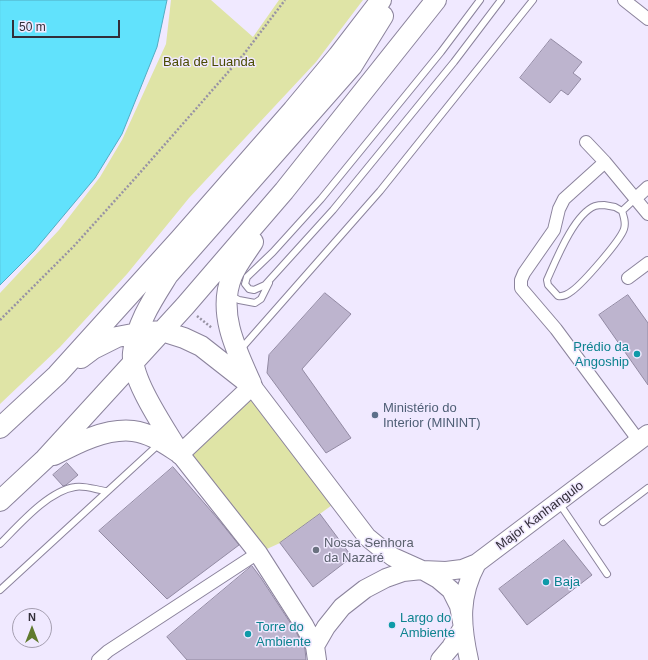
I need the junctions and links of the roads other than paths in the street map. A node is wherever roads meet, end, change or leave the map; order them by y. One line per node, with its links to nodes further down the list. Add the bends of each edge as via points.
1 (381, 0): 24 (main road, via 294,110)
2 (392, 0): 21 (main road, via 352,66 168,275 146,310)
3 (436, 0): 12 (main road)
4 (480, 0): 18 (lane, via 321,199 247,277 245,284 254,290)
5 (501, 0): 18 (lane, via 454,62 333,210)
6 (533, 0): 22 (lane, via 380,191)
7 (624, 0): 8 (street)
8 (648, 19)
9 (586, 142): 10 (street)
10 (605, 162): 13 (street); 27 (street, via 564,199 554,230 524,273 520,284)
11 (648, 187): 13 (street)
12 (284, 191): 19 (main road, via 232,276); 20 (main road)
13 (636, 198): 14 (lane); 15 (street)
14 (622, 211): 14 (lane, via 615,207 595,206 584,213 574,226 547,280 548,285 558,296 564,296 574,290 608,253 624,228)
15 (648, 214)
16 (648, 263): 17 (street)
17 (628, 278)
18 (270, 281): 19 (lane, via 264,296 255,303)
19 (226, 294): 22 (main road, via 228,322)
20 (162, 331): 21 (main road); 23 (main road); 25 (main road, via 201,346)
21 (138, 333): 23 (main road); 24 (main road, via 117,337 93,349)
22 (238, 352): 25 (main road)
23 (133, 361): 29 (main road, via 143,391); 30 (main road)
24 (57, 375): 26 (main road)
25 (252, 386): 29 (main road); 39 (main road, via 367,537 393,557)
26 (0, 428)
27 (644, 438): 34 (main road, Major Kanhangulo)
28 (162, 442): 29 (main road); 30 (main road, via 133,431 104,433); 32 (lane)
29 (180, 454): 37 (main road)
30 (45, 459): 33 (main road)
31 (648, 488): 35 (lane)
32 (106, 492): 36 (lane, via 76,486 65,490 32,512); 41 (lane)
33 (0, 501)
34 (558, 502): 38 (main road, Major Kanhangulo); 40 (lane)
35 (603, 522)
36 (0, 544)
37 (258, 553): 43 (main road, via 304,625); 44 (street)
38 (477, 563): 39 (main road, Major Kanhangulo, via 462,569); 42 (main road, via 465,593)
39 (422, 570): 42 (main road, via 451,590 459,606); 43 (main road, via 386,578 365,589 342,607 326,627)
40 (607, 574)
41 (0, 590)
42 (463, 627): 45 (main road); 46 (main road)
43 (316, 653)
44 (98, 660)
45 (440, 660)
46 (469, 660)

